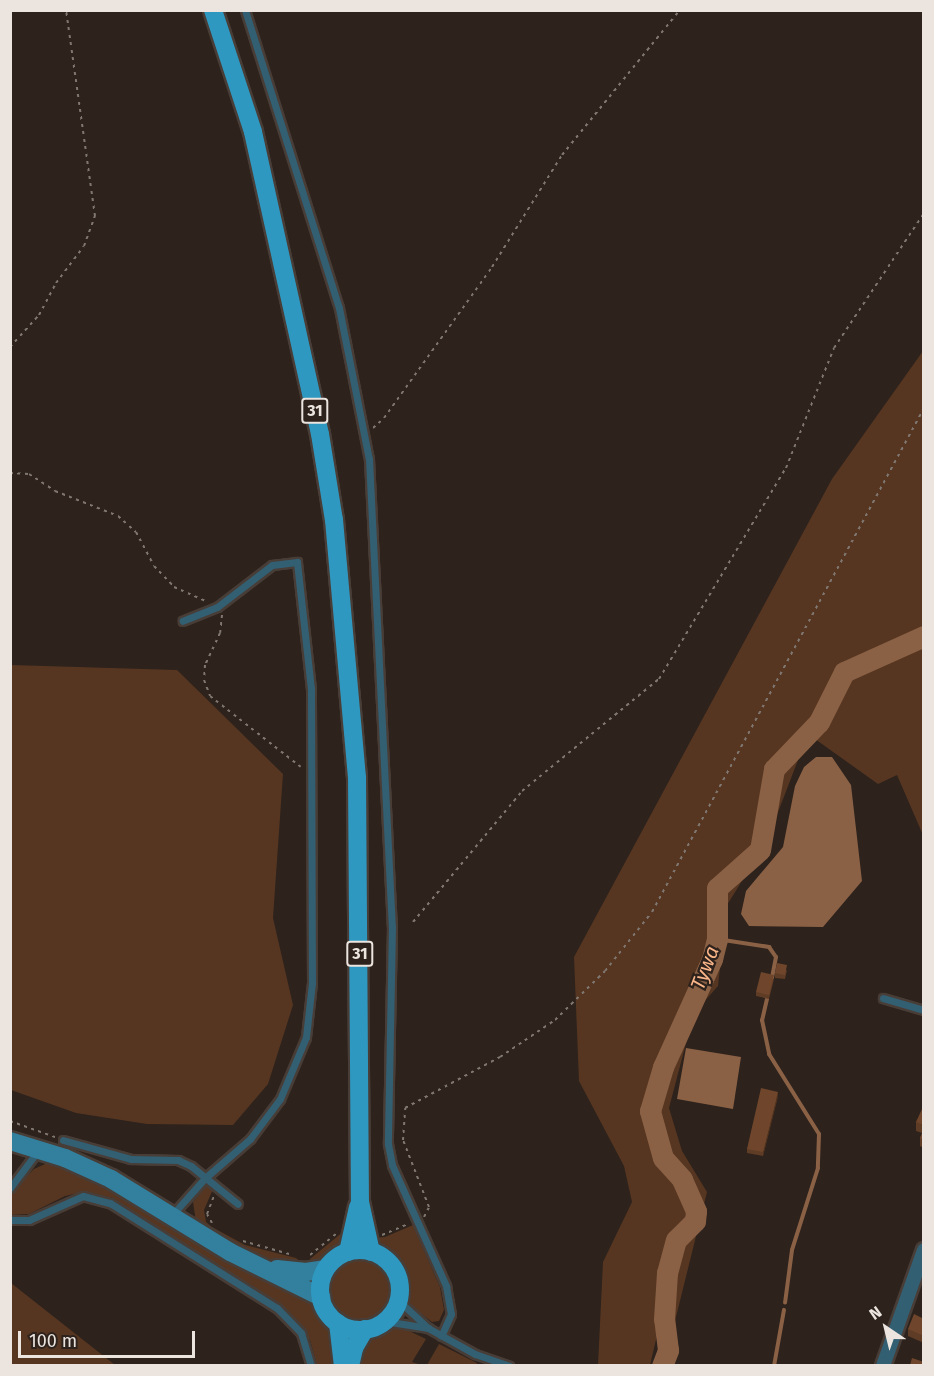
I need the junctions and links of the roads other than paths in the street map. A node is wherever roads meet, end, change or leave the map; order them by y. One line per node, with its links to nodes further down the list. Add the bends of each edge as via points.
1 (213, 10): 11 (main road, 31, via 253,132 334,520 357,777)
2 (244, 10): 27 (lane, via 339,308 364,430 372,496 392,927 388,1144 392,1165 446,1286 451,1314)
3 (183, 621): 9 (lane, via 216,607 272,565 297,562 311,689 312,983 306,1037 295,1070 265,1122)
4 (883, 998): 5 (lane)
5 (924, 1010)
6 (63, 1140): 9 (lane, via 131,1159 178,1160)
7 (10, 1141): 8 (street)
8 (38, 1150): 10 (lane); 13 (street, via 111,1179)
9 (205, 1178): 12 (lane); 13 (lane)
10 (10, 1188)
11 (360, 1202): 16 (main road, 31); 17 (main road, 31)
12 (238, 1204)
13 (172, 1215): 18 (street, via 230,1252)
14 (10, 1220): 28 (lane, via 29,1220 83,1197 110,1203 277,1308 301,1333)
15 (924, 1250): 20 (street)
16 (348, 1252): 17 (main road); 19 (main road)
17 (371, 1252): 22 (main road, via 393,1268 399,1286)
18 (266, 1268): 19 (street, via 306,1272); 21 (street)
19 (326, 1269): 21 (main road)
20 (920, 1274): 32 (street)
21 (321, 1297): 24 (main road, via 327,1312)
22 (398, 1300): 23 (main road); 25 (lane)
23 (384, 1321): 25 (lane); 26 (main road)
24 (338, 1323): 26 (main road); 29 (main road)
25 (428, 1328): 27 (lane)
26 (365, 1329): 30 (main road)
27 (441, 1336): 31 (lane, via 475,1354)
28 (311, 1365)
29 (343, 1365)
30 (350, 1365)
31 (509, 1365)
32 (883, 1365)

